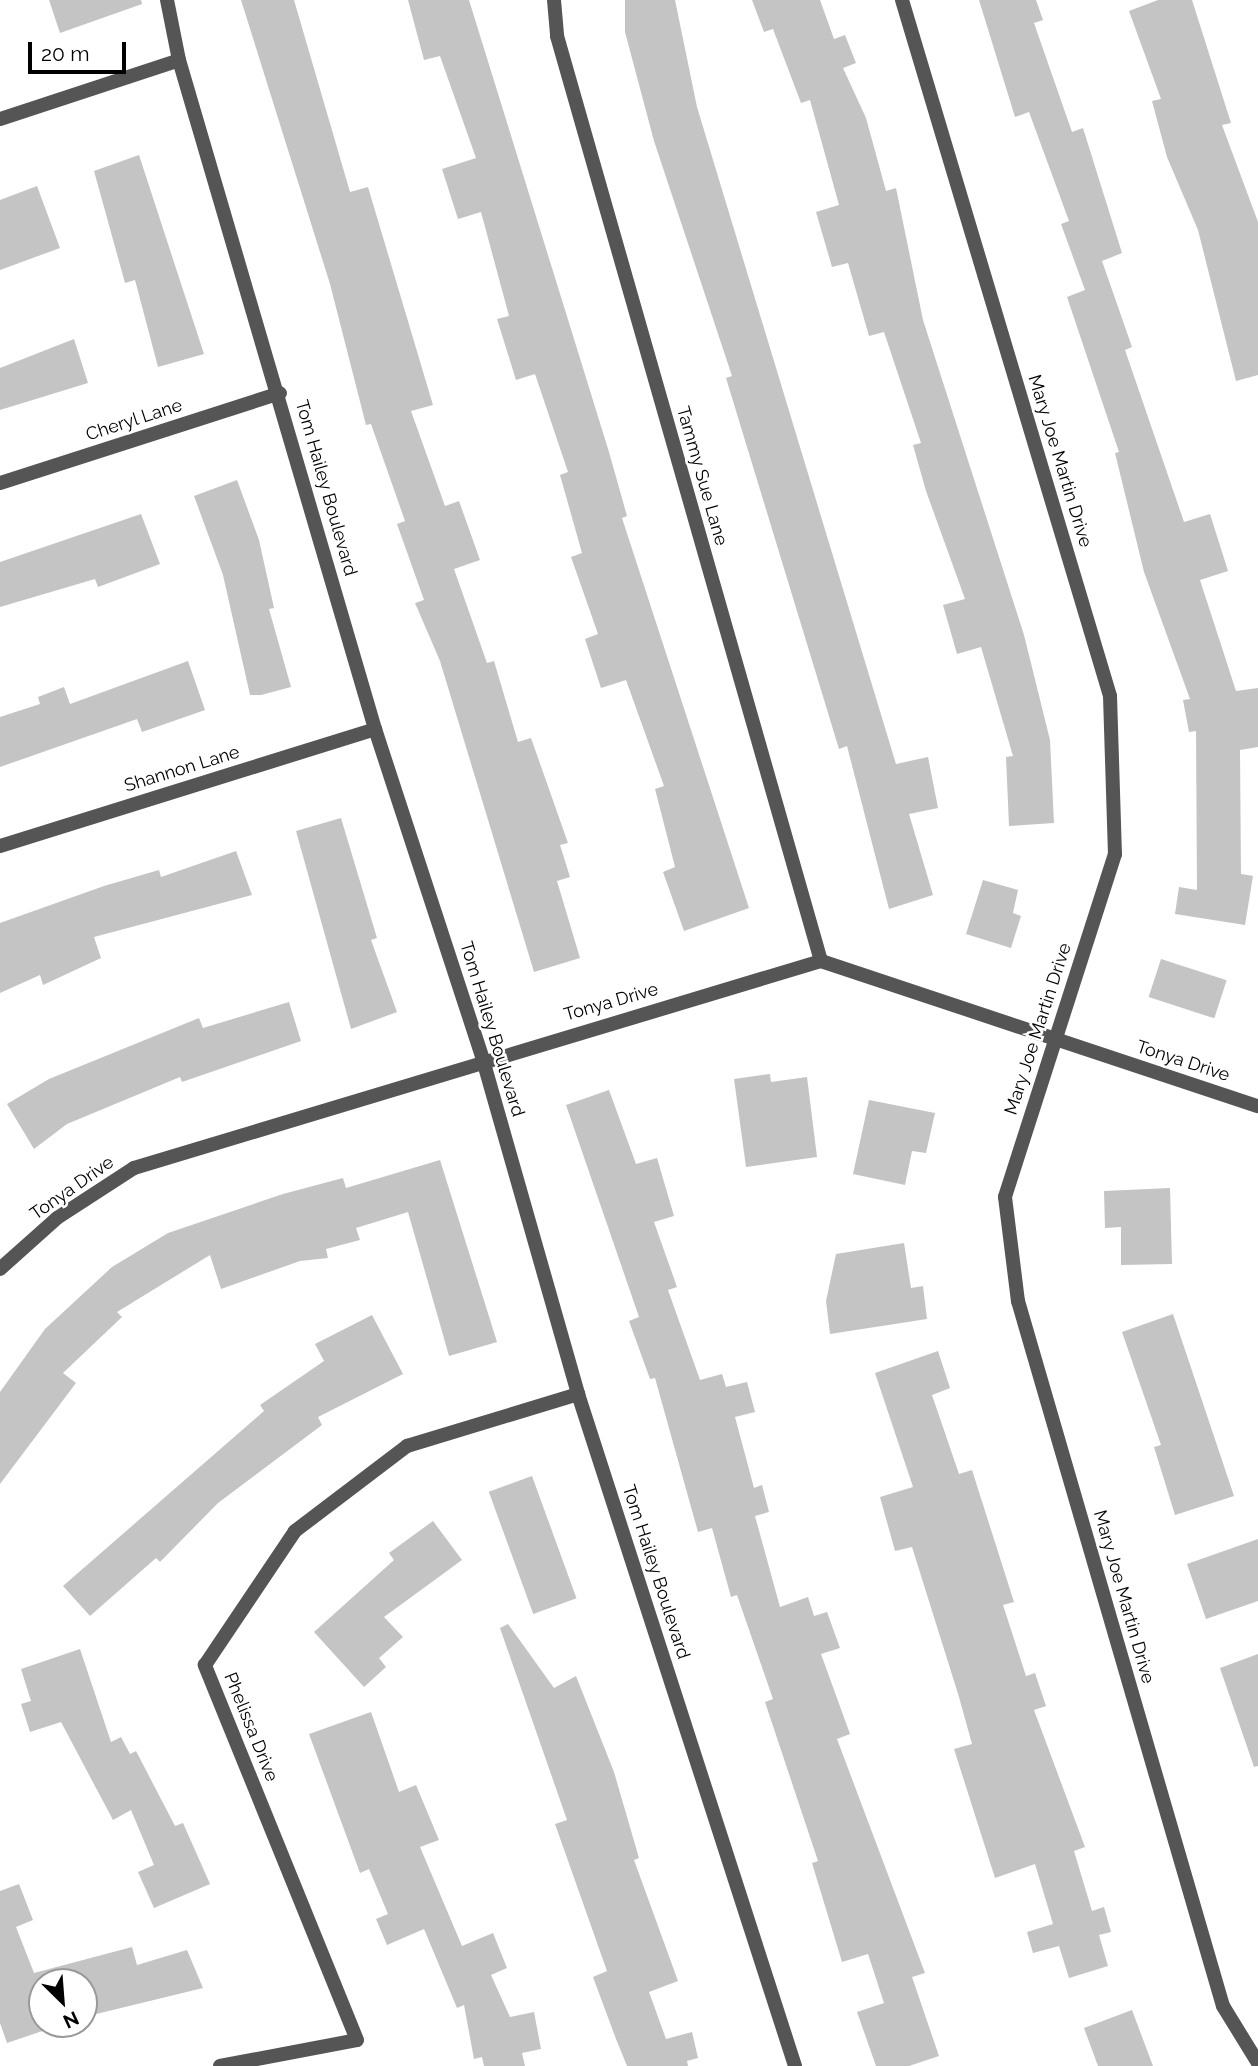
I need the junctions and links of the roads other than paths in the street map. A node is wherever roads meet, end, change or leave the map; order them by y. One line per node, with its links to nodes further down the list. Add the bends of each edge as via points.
1 (167, 0): 4 (street, Tom Hailey Boulevard)
2 (554, 0): 10 (street, Tammy Sue Lane, via 561,50)
3 (902, 0): 11 (street, Mary Joe Martin Drive, via 1110,696 1115,854)
4 (179, 61): 5 (street); 6 (street, Tom Hailey Boulevard)
5 (0, 119)
6 (280, 393): 7 (street, Cheryl Lane); 8 (street, Tom Hailey Boulevard)
7 (0, 483)
8 (375, 729): 9 (street, Shannon Lane); 12 (street, Tom Hailey Boulevard)
9 (0, 846)
10 (821, 961): 11 (street, Tonya Drive); 12 (street, Tonya Drive)
11 (1053, 1039): 13 (street, Tonya Drive); 16 (street, Mary Joe Martin Drive, via 1005,1198 1018,1301 1223,2006)
12 (482, 1060): 14 (street, Tonya Drive, via 134,1168 57,1218); 15 (street, Tom Hailey Boulevard)
13 (1258, 1106)
14 (0, 1269)
15 (578, 1394): 17 (street, Phelissa Drive, via 407,1446 295,1531 205,1665 358,2040); 18 (street, Tom Hailey Boulevard)
16 (1258, 2063)
17 (220, 2066)
18 (795, 2066)

